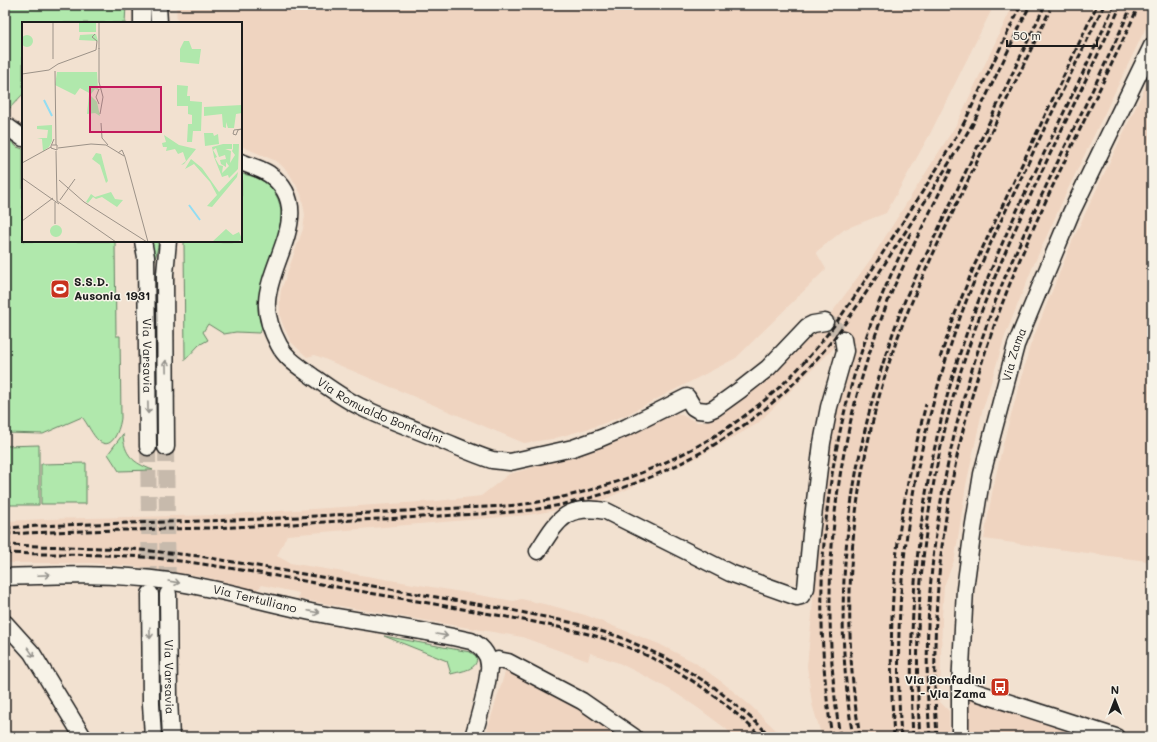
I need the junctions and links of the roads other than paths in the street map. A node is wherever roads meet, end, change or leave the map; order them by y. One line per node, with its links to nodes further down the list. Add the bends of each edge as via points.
1 (142, 5): 3 (street)
2 (158, 5): 4 (street)
3 (142, 22)
4 (159, 22)
5 (1152, 46): 21 (street, Via Zama, via 1071,212 1016,344 982,474 965,590)
6 (5, 125): 7 (street)
7 (22, 137)
8 (243, 164): 11 (street, Via Romualdo Bonfadini, via 260,169 274,178 286,194 291,210 289,231 268,294 267,311 274,336 286,356 358,406 487,459 505,462 522,460 573,448 601,438 687,398 693,407 708,411 763,372 807,327)
9 (143, 242): 13 (street, Via Varsavia, one-way to 13, via 146,257)
10 (168, 242): 14 (street, Via Varsavia, one-way to 10, via 165,274)
11 (825, 322)
12 (843, 338): 15 (street, via 844,351 822,443 806,588 801,596 797,597 730,573 606,511 584,509 564,516 556,523)
13 (148, 447)
14 (166, 447)
15 (538, 551)
16 (5, 577): 20 (street, Via Tertulliano, one-way to 20, via 100,575 177,582 314,612 471,641 483,649)
17 (150, 594): 23 (street, Via Varsavia, one-way to 23)
18 (168, 594): 24 (street, Via Varsavia)
19 (5, 623): 22 (street, one-way to 22, via 32,653)
20 (489, 664): 25 (street, via 486,689); 26 (street, via 498,660 508,662 582,701)
21 (960, 687): 27 (street, Via Zama); 28 (street)
22 (83, 737)
23 (153, 737)
24 (171, 737)
25 (473, 737)
26 (634, 737)
27 (960, 737)
28 (1116, 737)

